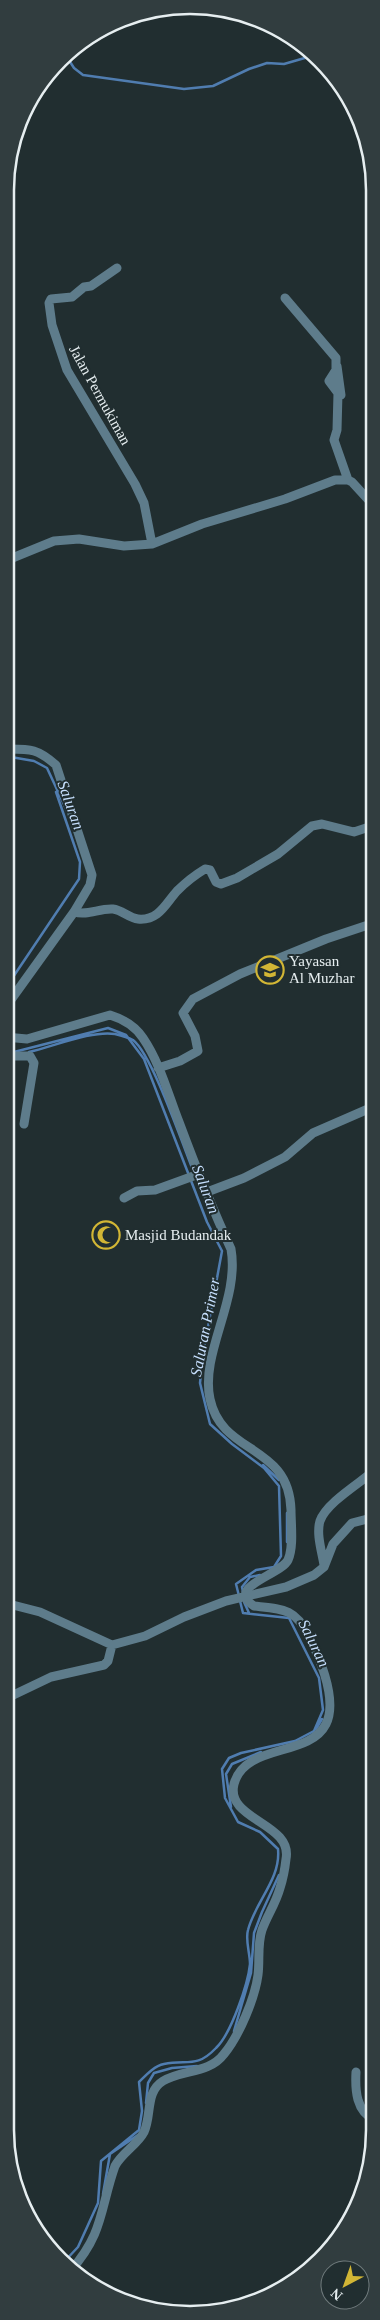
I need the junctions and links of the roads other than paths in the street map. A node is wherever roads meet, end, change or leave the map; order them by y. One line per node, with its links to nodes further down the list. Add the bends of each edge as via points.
1 (117, 268): 5 (street, Jalan Permukiman, via 72,297 51,299 52,325 67,370 144,503)
2 (286, 298): 3 (street, via 336,358 336,370 329,381 338,393 334,440)
3 (350, 481): 4 (street); 5 (street, via 335,480)
4 (366, 498)
5 (152, 544): 6 (street, via 124,546 79,539 54,541)
6 (14, 557)
7 (14, 749): 9 (street, via 42,753 56,765 92,875 90,885)
8 (366, 828): 9 (street, via 354,832 322,824 312,826 278,854 221,884 216,882 210,870 205,869 175,893 164,909 150,916 135,918 110,909 83,914)
9 (74, 912): 11 (street)
10 (366, 926): 14 (street, via 240,974 193,999 183,1013 195,1036 198,1051)
11 (14, 995)
12 (14, 1038): 14 (street, via 27,1039 110,1015 122,1018 142,1037)
13 (14, 1056): 16 (street, via 30,1056 34,1063)
14 (158, 1068): 17 (street)
15 (366, 1110): 18 (street, via 313,1133 285,1157)
16 (24, 1124)
17 (193, 1176): 18 (street); 19 (street, via 155,1190 137,1191)
18 (207, 1192): 23 (street, via 233,1259 229,1297 210,1368 209,1398 217,1418 230,1433 271,1461 286,1482 290,1497 288,1560 279,1570 250,1584)
19 (124, 1198)
20 (366, 1477): 22 (street, via 326,1510 320,1522)
21 (366, 1519): 22 (street, via 352,1523 333,1544)
22 (324, 1567): 23 (street, via 286,1587)
23 (245, 1597): 25 (street, via 184,1617 145,1636); 29 (street, via 254,1606 288,1610 299,1620 309,1635 330,1686 333,1702 330,1716 311,1740 254,1762 235,1781 233,1791 238,1803 282,1840 287,1848 281,1888 260,1938 258,1974 250,2003 226,2053 216,2063 177,2074 156,2086 143,2134 115,2166 96,2235)
24 (14, 1605): 25 (street, via 40,1612)
25 (112, 1645): 26 (street, via 104,1665 51,1677)
26 (14, 1694)
27 (356, 2072): 28 (street, via 359,2106)
28 (366, 2114)
29 (76, 2264)

